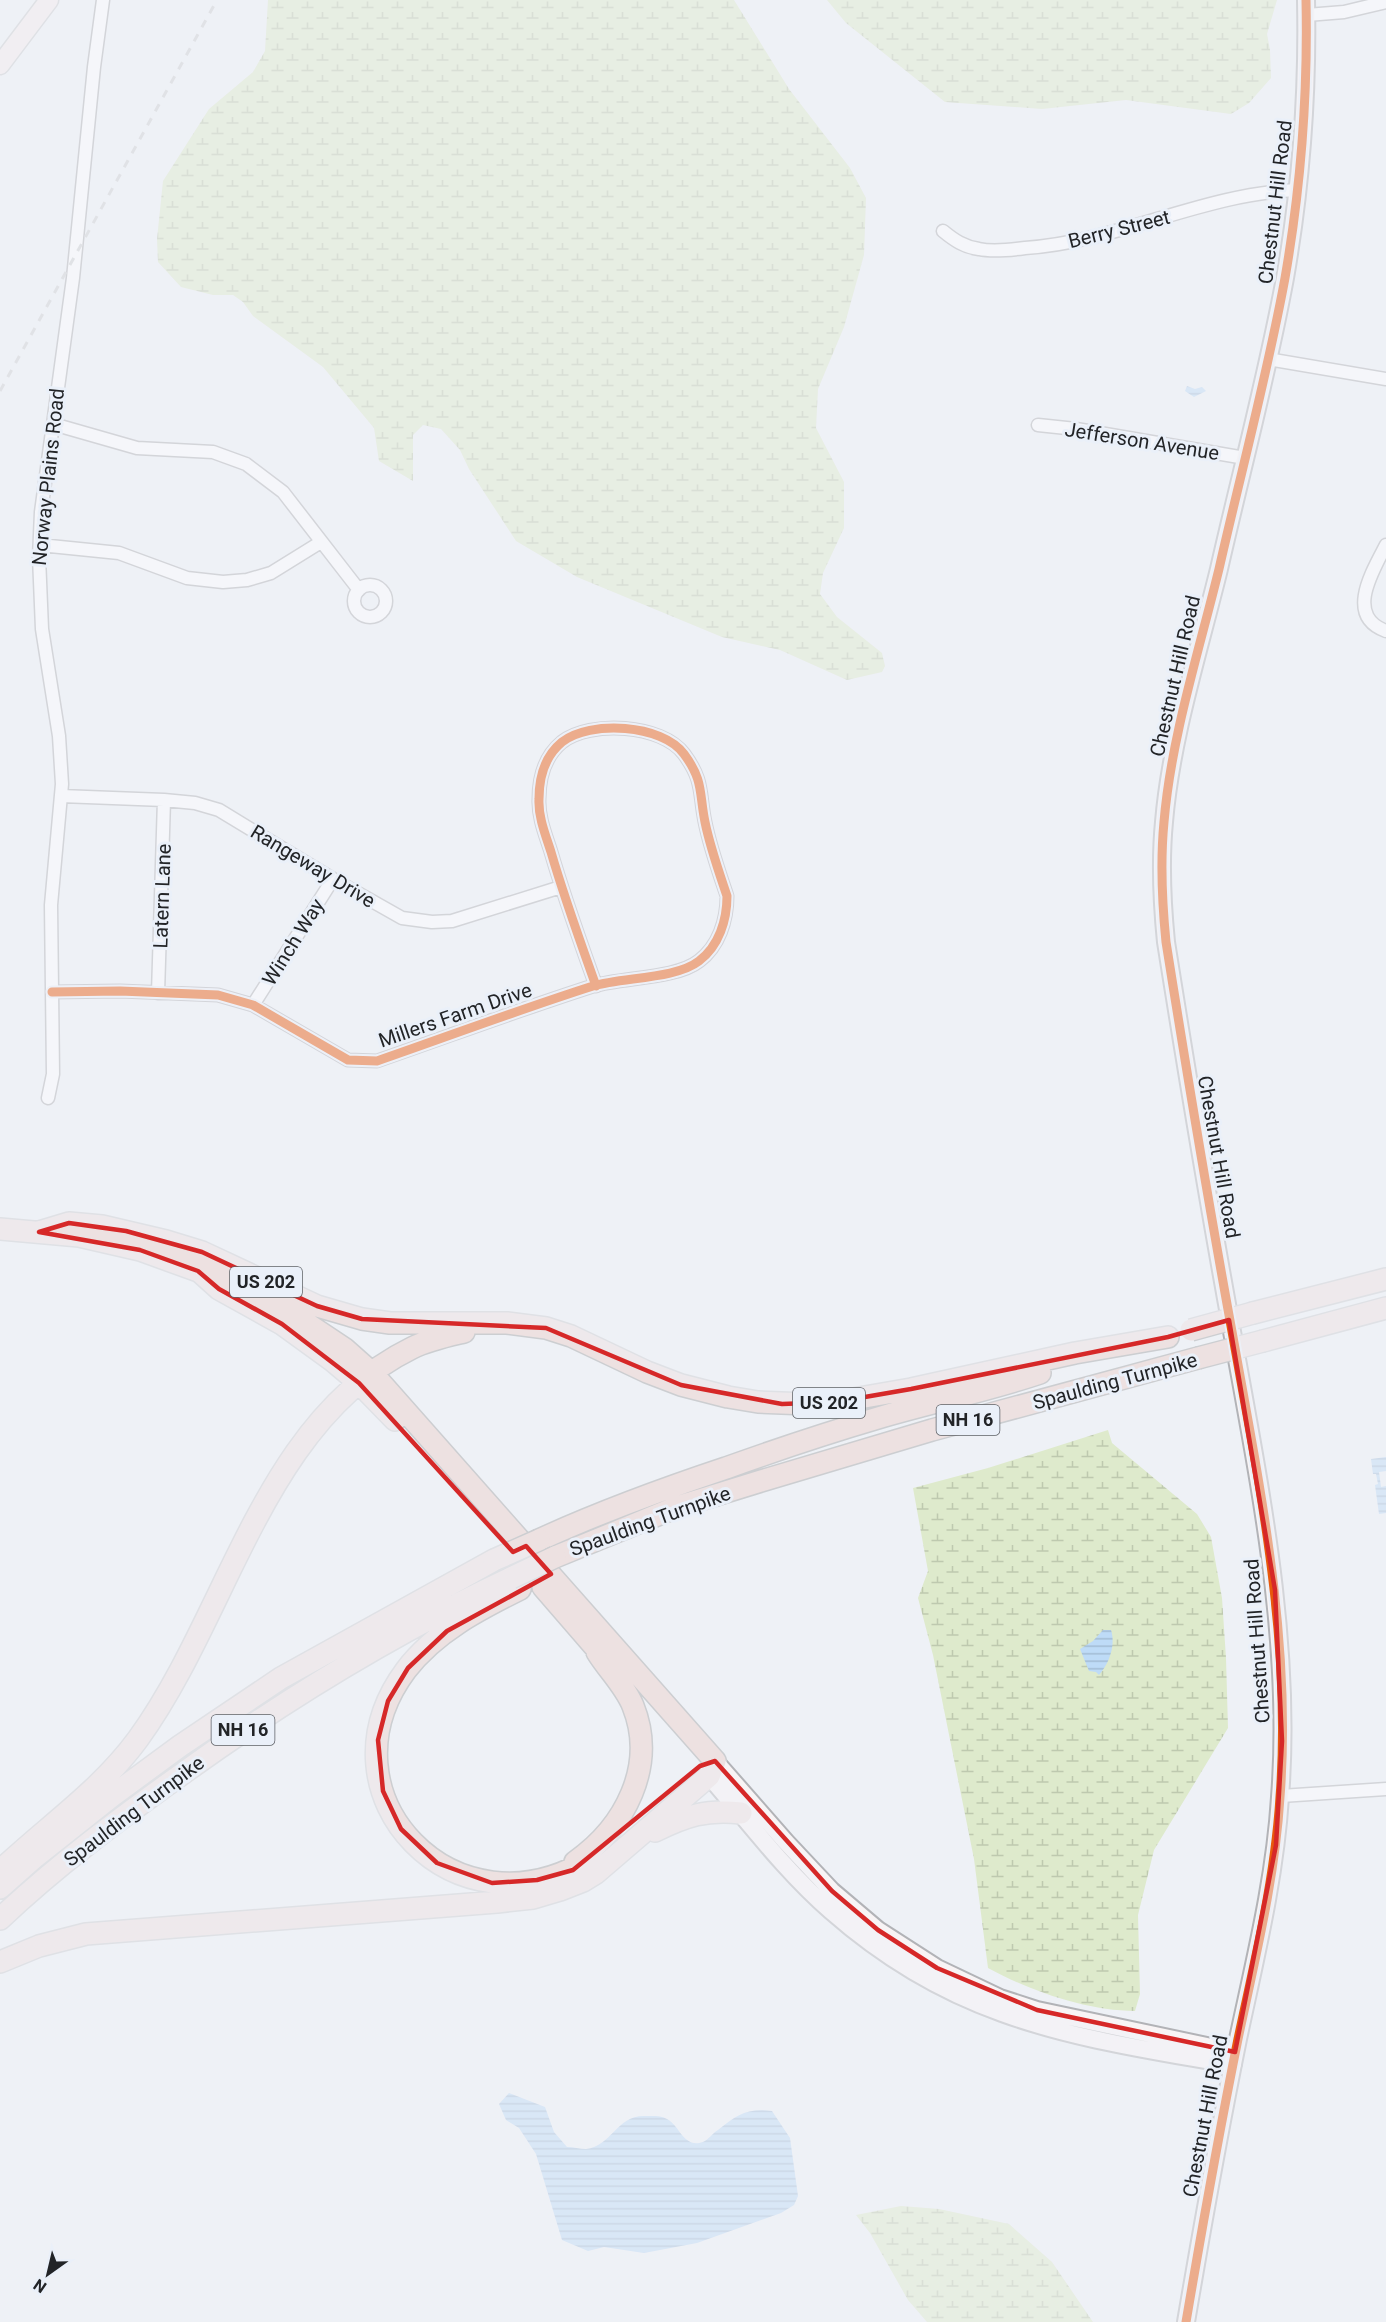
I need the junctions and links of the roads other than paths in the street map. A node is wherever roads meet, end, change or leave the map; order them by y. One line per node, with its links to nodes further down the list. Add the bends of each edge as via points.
1 (49, 0): 5 (main road)
2 (103, 0): 10 (street, Norway Plains Road, via 73,278)
3 (1386, 2): 4 (street, via 1344,12)
4 (1306, 7): 6 (street, Chestnut Hill Road, via 1304,128)
5 (0, 66)
6 (1298, 189): 7 (street, Berry Street, via 1253,194 1035,248 980,250 962,245); 8 (street, Chestnut Hill Road)
7 (943, 231)
8 (1268, 358): 9 (street); 12 (street, Chestnut Hill Road)
9 (1386, 379)
10 (52, 424): 13 (street, via 137,448 199,450 236,459 279,488); 14 (street, Norway Plains Road)
11 (1038, 425): 12 (street, Jefferson Avenue)
12 (1245, 458): 38 (street, Chestnut Hill Road, via 1172,763 1161,876 1166,942 1181,1036 1275,1590 1281,1688)
13 (321, 542): 14 (street, via 271,573 223,582 181,576 119,553); 16 (street)
14 (40, 545): 18 (street, Norway Plains Road, via 40,605 59,736)
15 (1386, 545): 17 (street, via 1376,564 1364,611 1368,620)
16 (359, 590)
17 (1386, 631)
18 (61, 796): 19 (street, Rangeway Drive); 23 (street, Norway Plains Road, via 51,905)
19 (164, 800): 20 (street, Rangeway Drive, via 219,810); 24 (street, Latern Lane)
20 (333, 879): 21 (street, Rangeway Drive, via 402,918 432,922 452,921); 25 (street, Winch Way)
21 (561, 886): 22 (street, Millers Farm Drive); 22 (street, Millers Farm Drive, via 538,802 546,762 561,743 585,731 625,729 665,739 682,751 701,786 705,820 726,896 720,932 706,955 688,968)
22 (596, 986): 25 (street, Millers Farm Drive, via 377,1061 348,1060)
23 (52, 992): 24 (street, Millers Farm Drive); 26 (street, Norway Plains Road, via 53,1074)
24 (158, 993): 25 (street, Millers Farm Drive, via 218,995)
25 (253, 1005)
26 (48, 1098)
27 (0, 1229): 28 (highway, US 202)
28 (39, 1232): 31 (highway, US 202, via 69,1223 102,1226 166,1241 202,1252 316,1306 362,1319 421,1324); 33 (highway, US 202, via 79,1236 140,1250 198,1271 219,1289)
29 (1379, 1280): 32 (highway, Spaulding Turnpike / NH 16, bridge)
30 (1383, 1309): 34 (highway, Spaulding Turnpike / NH 16, bridge, via 932,1430 677,1507)
31 (497, 1323): 32 (highway, US 202, via 546,1328 571,1336 647,1372 693,1388 782,1404 836,1402 911,1389); 33 (highway, via 414,1347)
32 (1168, 1337): 43 (highway, Spaulding Turnpike / NH 16, bridge, via 854,1425 659,1491 494,1560 281,1678 112,1796)
33 (366, 1378): 35 (highway, US 202, via 415,1440); 36 (highway); 41 (highway, via 340,1398 292,1458 167,1694 137,1740 94,1789)
34 (516, 1584): 42 (highway, via 435,1641 408,1668 388,1701 378,1740 378,1764 383,1791 398,1823 436,1863 469,1878 492,1883 512,1884); 44 (highway, Spaulding Turnpike / NH 16, via 438,1614 372,1649 254,1723 135,1808)
35 (591, 1641): 36 (highway); 42 (highway, US 202, via 632,1703 641,1735 640,1764 632,1795 619,1820 581,1858)
36 (708, 1768): 39 (street); 40 (highway); 42 (highway, via 599,1853 573,1870); 46 (street, via 832,1891 878,1930 937,1968 1000,1998 1036,2010)
37 (1386, 1789): 38 (street)
38 (1281, 1796): 46 (street, Chestnut Hill Road, via 1258,1951)
39 (741, 1813): 40 (highway, via 693,1815 648,1834); 46 (street, via 829,1910 866,1939 940,1986 1002,2013 1056,2030)
40 (619, 1853): 45 (highway, via 583,1881 533,1898 86,1934 39,1946)
41 (0, 1870)
42 (550, 1877)
43 (0, 1888)
44 (0, 1919)
45 (0, 1962)
46 (1234, 2059): 47 (street, Chestnut Hill Road)
47 (1186, 2322)

